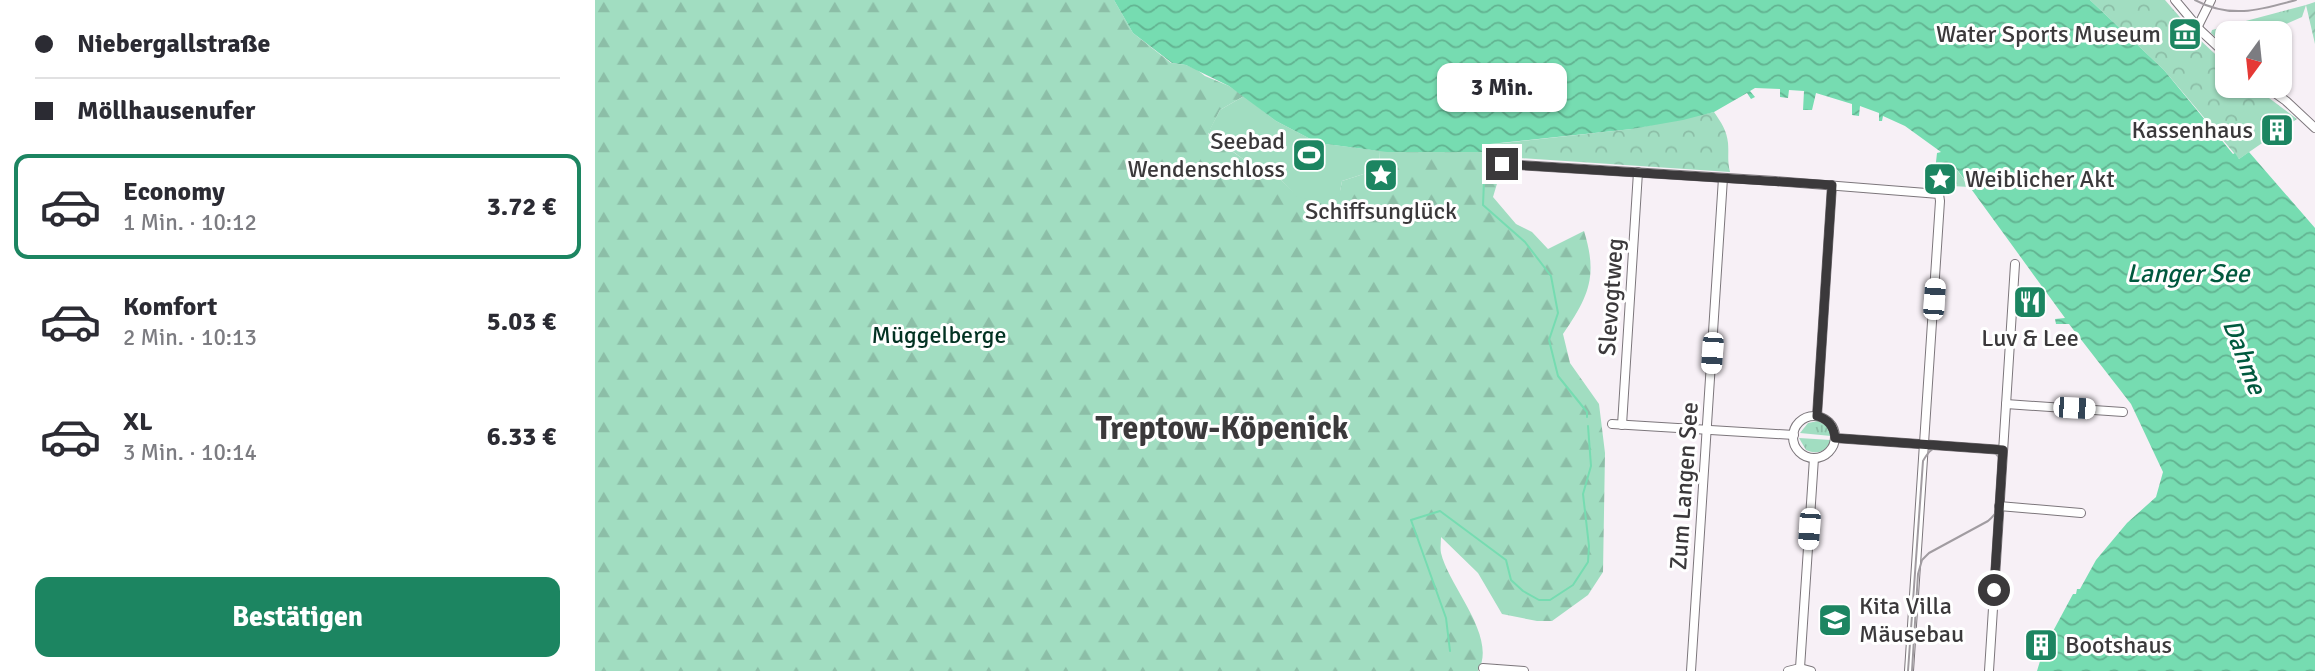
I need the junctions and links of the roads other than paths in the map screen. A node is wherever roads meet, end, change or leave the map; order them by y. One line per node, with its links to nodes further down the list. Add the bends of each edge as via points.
1 (2175, 0): 3 (street)
2 (2211, 0): 3 (street)
3 (2198, 26): 4 (street)
4 (2215, 43)
5 (2282, 98): 6 (street)
6 (2315, 128)
7 (1502, 164): 8 (street)
8 (1639, 172): 9 (street); 16 (street, Slevogtweg)
9 (1723, 178): 10 (street); 17 (street, Zum Langen See)
10 (1832, 185): 14 (street); 20 (street, via 1939,194 1941,198)
11 (2015, 264): 12 (street)
12 (2006, 404): 13 (street); 21 (street)
13 (2123, 412)
14 (1817, 416): 18 (street, via 1799,423); 19 (street, via 1828,421)
15 (1612, 424): 16 (street)
16 (1622, 425): 17 (street)
17 (1707, 430): 18 (street); 28 (street, Zum Langen See)
18 (1794, 435): 22 (street, via 1797,448)
19 (1835, 438): 20 (street); 22 (street, via 1826,454)
20 (1925, 444): 21 (street); 31 (street)
21 (2003, 450): 23 (street)
22 (1814, 458): 26 (street)
23 (1999, 506): 24 (street); 32 (street)
24 (2081, 513)
25 (1483, 668): 27 (street)
26 (1800, 668): 29 (street); 30 (street)
27 (1524, 671)
28 (1691, 671)
29 (1789, 671)
30 (1811, 671)
31 (1909, 671)
32 (1989, 671)

